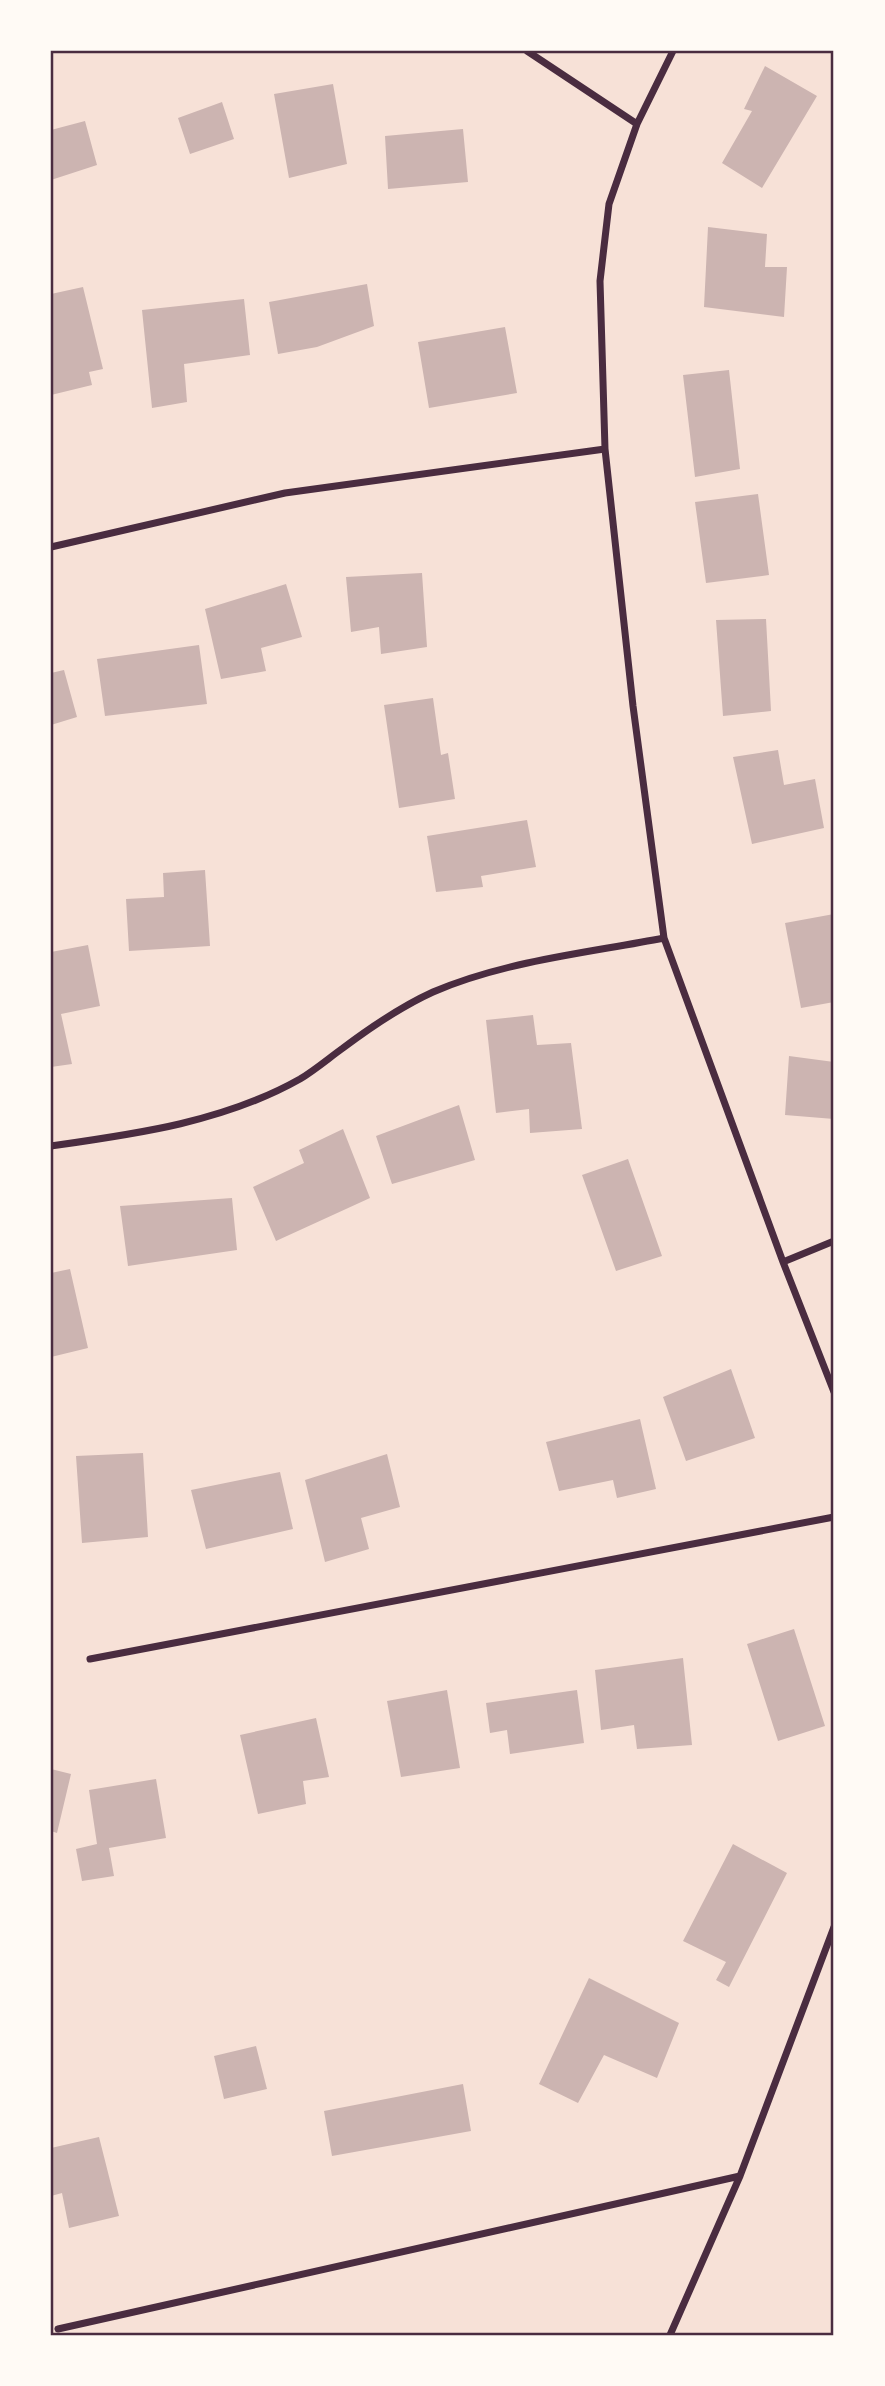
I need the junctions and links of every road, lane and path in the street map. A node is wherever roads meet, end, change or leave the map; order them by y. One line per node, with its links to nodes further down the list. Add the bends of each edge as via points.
1 (527, 51): 3 (street)
2 (673, 51): 3 (street)
3 (637, 124): 4 (street, via 609,204 600,281)
4 (605, 449): 5 (street, via 285,493); 6 (street)
5 (51, 547)
6 (664, 938): 7 (street, via 491,971 399,1009 303,1077 247,1104 127,1136); 9 (street)
7 (51, 1146)
8 (834, 1241): 9 (street)
9 (783, 1262): 10 (street)
10 (834, 1392)
11 (834, 1517): 12 (street)
12 (90, 1659)
13 (834, 1927): 14 (street)
14 (740, 2175): 15 (street); 16 (street)
15 (58, 2329)
16 (670, 2335)

